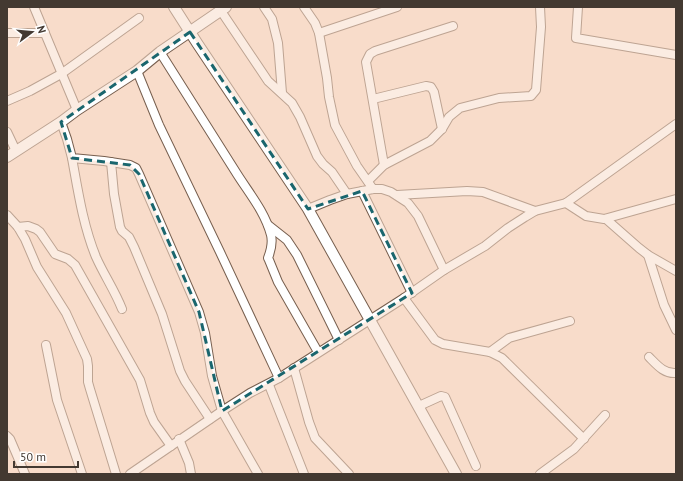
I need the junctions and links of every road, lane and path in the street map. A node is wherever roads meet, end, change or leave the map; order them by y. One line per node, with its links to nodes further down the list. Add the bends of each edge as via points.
1 (34, 7): 13 (street)
2 (174, 7): 11 (street)
3 (264, 7): 19 (street, via 272,19 278,43)
4 (304, 7): 14 (street)
5 (397, 7): 14 (street)
6 (540, 7): 25 (street, via 536,90 531,96 499,98 460,108 448,117)
7 (578, 7): 16 (street, via 576,38)
8 (224, 9): 11 (street); 19 (street, via 268,81)
9 (139, 18): 18 (street)
10 (453, 26): 20 (street, via 370,54 366,62)
11 (190, 32): 15 (street); 39 (street)
12 (7, 33): 13 (street)
13 (46, 33): 18 (street)
14 (319, 33): 32 (street, via 336,125 357,166)
15 (160, 52): 17 (street); 43 (street)
16 (676, 55)
17 (137, 71): 22 (street); 61 (street, via 159,125)
18 (61, 74): 21 (street); 22 (street)
19 (282, 93): 35 (street, via 300,117 316,156 332,172)
20 (373, 99): 25 (street, via 426,86 431,88); 31 (street)
21 (7, 101)
22 (77, 110): 23 (street)
23 (61, 122): 27 (street); 29 (street)
24 (676, 124): 38 (street)
25 (442, 129): 31 (street, via 430,142)
26 (7, 132): 27 (street)
27 (16, 151): 28 (street)
28 (7, 157)
29 (72, 158): 30 (street); 50 (street, via 83,218 97,257)
30 (111, 162): 64 (street, via 130,165 138,170 199,312); 66 (street, via 120,227 134,247 162,314 180,371)
31 (384, 165): 32 (street)
32 (368, 181): 33 (street)
33 (374, 189): 34 (street); 36 (street, via 382,189)
34 (362, 191): 35 (street); 48 (street)
35 (347, 194): 39 (street)
36 (397, 195): 40 (street, via 483,192); 46 (street, via 408,203 418,216)
37 (676, 199): 42 (street)
38 (566, 202): 40 (street); 42 (street, via 586,216)
39 (308, 209): 51 (street)
40 (535, 211): 46 (street, via 485,246)
41 (7, 215): 44 (street)
42 (606, 219): 45 (street)
43 (268, 224): 54 (street, via 286,240 297,255); 56 (street, via 273,243 269,260 278,282)
44 (18, 227): 70 (street, via 36,228 55,254 76,265 140,380 154,422); 75 (street, via 26,239 37,267 66,313 84,350 88,382)
45 (648, 255): 47 (street); 53 (street, via 664,305)
46 (444, 270): 48 (street)
47 (676, 271)
48 (412, 293): 49 (street)
49 (404, 298): 51 (street); 57 (street, via 435,340 443,344)
50 (122, 310)
51 (369, 320): 54 (street); 63 (street)
52 (570, 322): 57 (street, via 509,338)
53 (676, 330)
54 (339, 340): 56 (street)
55 (46, 345): 74 (street, via 57,400)
56 (318, 352): 59 (street)
57 (490, 352): 69 (street, via 502,358)
58 (649, 357): 60 (street, via 660,369)
59 (294, 368): 61 (street); 79 (street, via 308,422 315,438)
60 (676, 373)
61 (279, 378): 62 (street)
62 (268, 385): 64 (street); 78 (street)
63 (419, 406): 71 (street, via 441,396 445,397); 80 (street)
64 (222, 411): 66 (street); 77 (street)
65 (605, 415): 69 (street)
66 (210, 419): 68 (street)
67 (7, 436): 73 (street)
68 (179, 439): 70 (street); 76 (street)
69 (584, 439): 81 (street)
70 (170, 446): 72 (street)
71 (476, 466)
72 (134, 473)
73 (25, 474)
74 (82, 474)
75 (116, 474)
76 (191, 474)
77 (258, 474)
78 (304, 474)
79 (349, 474)
80 (456, 474)
81 (540, 474)

